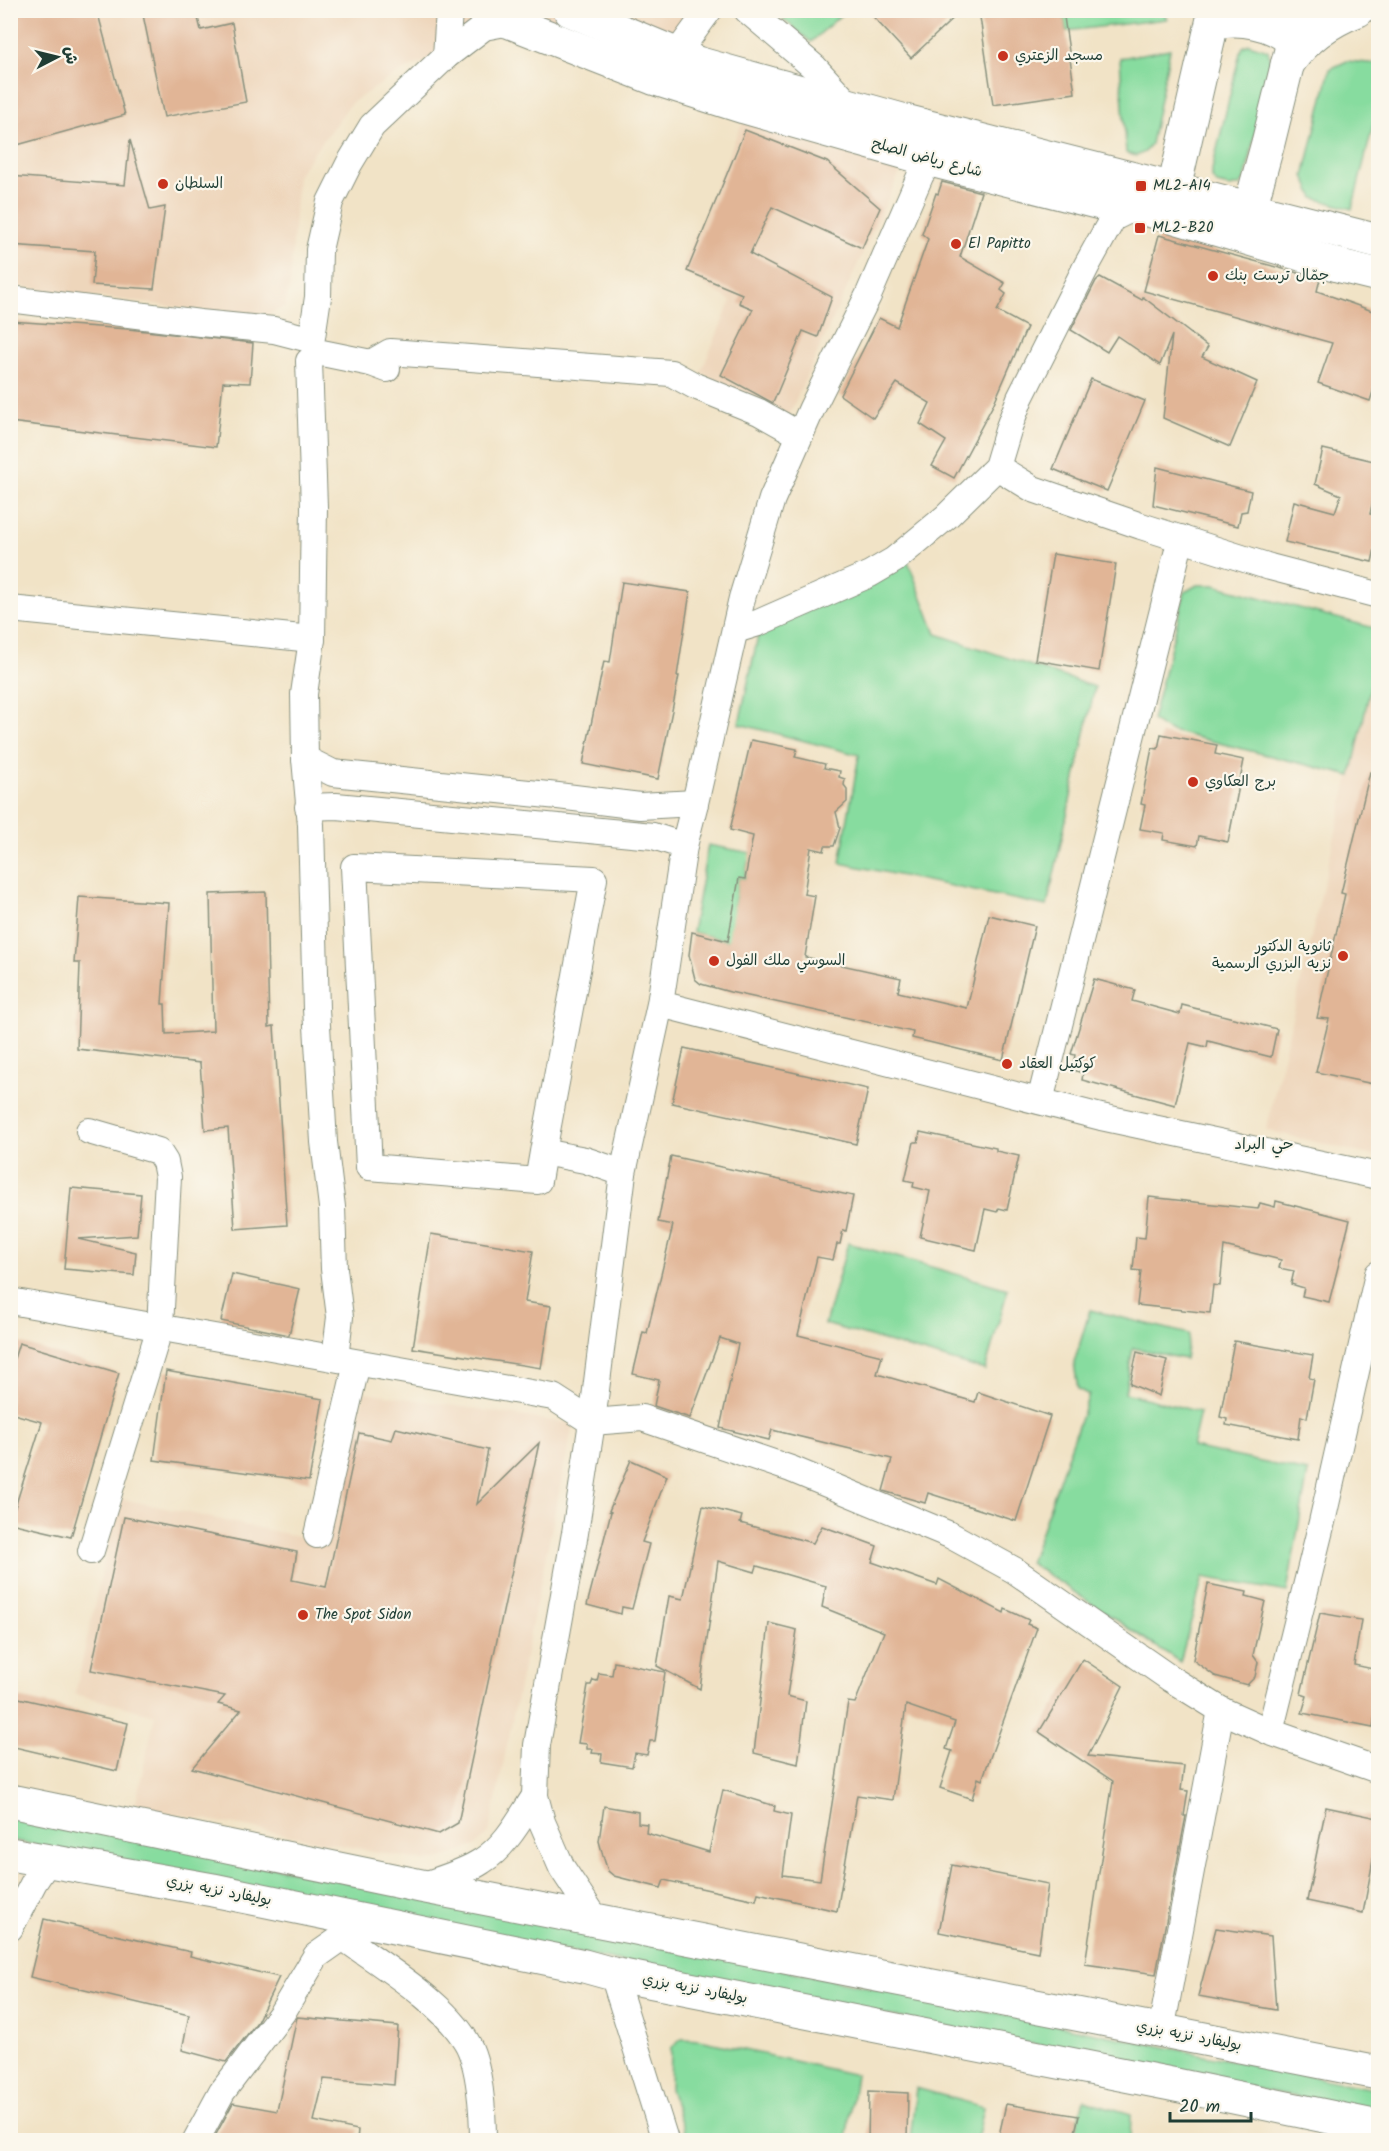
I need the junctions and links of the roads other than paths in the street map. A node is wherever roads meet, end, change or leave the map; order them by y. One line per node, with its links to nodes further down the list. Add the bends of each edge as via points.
1 (449, 10): 10 (street)
2 (570, 10): 9 (main road, شارع رياض الصلح)
3 (709, 10): 9 (street)
4 (747, 10): 11 (street, via 815,68)
5 (1358, 10): 8 (main road, via 1332,21 1296,51)
6 (497, 16): 10 (street); 12 (main road, شارع رياض الصلح, via 695,92)
7 (1214, 17): 8 (main road, via 1257,22); 13 (main road)
8 (1290, 39): 15 (main road)
9 (676, 55): 11 (main road, شارع رياض الصلح)
10 (446, 56): 19 (street, via 372,126 330,202 319,250)
11 (849, 105): 13 (main road, شارع رياض الصلح)
12 (931, 160): 14 (main road, شارع رياض الصلح, via 1100,203); 20 (street, via 921,174)
13 (1170, 202): 14 (main road, شارع رياض الصلح); 15 (main road, شارع رياض الصلح)
14 (1135, 207): 21 (street, via 1113,219 1087,265 1020,398)
15 (1246, 223): 16 (main road, شارع رياض الصلح); 17 (main road, شارع رياض الصلح, via 1341,266)
16 (1378, 242)
17 (1378, 275)
18 (10, 299): 19 (street, via 274,330)
19 (312, 347): 20 (street, via 384,369 695,386 759,412); 26 (street)
20 (800, 435): 25 (street, via 772,499)
21 (997, 466): 22 (street, via 1033,489); 25 (street, via 946,517 894,560 848,584)
22 (1180, 538): 23 (street); 32 (street)
23 (1378, 595)
24 (10, 609): 26 (street)
25 (735, 630): 28 (street)
26 (312, 639): 27 (street, via 304,694)
27 (305, 759): 28 (street, via 333,773 640,806); 29 (street)
28 (695, 803): 30 (street)
29 (308, 807): 30 (street, via 336,806 653,836); 40 (street, via 324,1142)
30 (684, 846): 31 (street)
31 (660, 1004): 32 (street); 35 (street)
32 (1040, 1101): 36 (street)
33 (89, 1131): 39 (street, via 158,1151 165,1162 168,1192)
34 (543, 1152): 34 (street, via 594,879 354,867 369,1167 538,1180); 35 (street)
35 (623, 1173): 41 (street)
36 (1378, 1176)
37 (1378, 1274): 45 (street)
38 (10, 1301): 39 (street)
39 (160, 1328): 40 (street); 43 (street)
40 (346, 1360): 41 (street, via 553,1397); 42 (street)
41 (592, 1422): 44 (street, via 642,1418 791,1469 950,1535 1014,1570); 47 (street, via 537,1745)
42 (317, 1535)
43 (91, 1551)
44 (1221, 1710): 45 (street); 57 (street)
45 (1270, 1732): 46 (street)
46 (1378, 1770)
47 (535, 1796): 51 (street, via 502,1844 482,1861); 53 (street, via 562,1869)
48 (10, 1801): 51 (main road, بوليفارد نزيه بزري)
49 (10, 1854): 50 (main road, بوليفارد نزيه بزري)
50 (48, 1861): 52 (main road, بوليفارد نزيه بزري); 54 (street)
51 (421, 1886): 53 (main road, بوليفارد نزيه بزري)
52 (375, 1921): 55 (street); 56 (main road, بوليفارد نزيه بزري)
53 (597, 1921): 57 (main road, بوليفارد نزيه بزري)
54 (10, 1928)
55 (343, 1937): 60 (street, via 316,1956 282,2013 222,2092); 61 (street, via 436,2006 467,2042 483,2114)
56 (613, 1974): 59 (main road, بوليفارد نزيه بزري); 62 (street)
57 (1161, 2031): 58 (main road, بوليفارد نزيه بزري)
58 (1378, 2073)
59 (1378, 2127)
60 (196, 2140)
61 (483, 2140)
62 (665, 2140)

